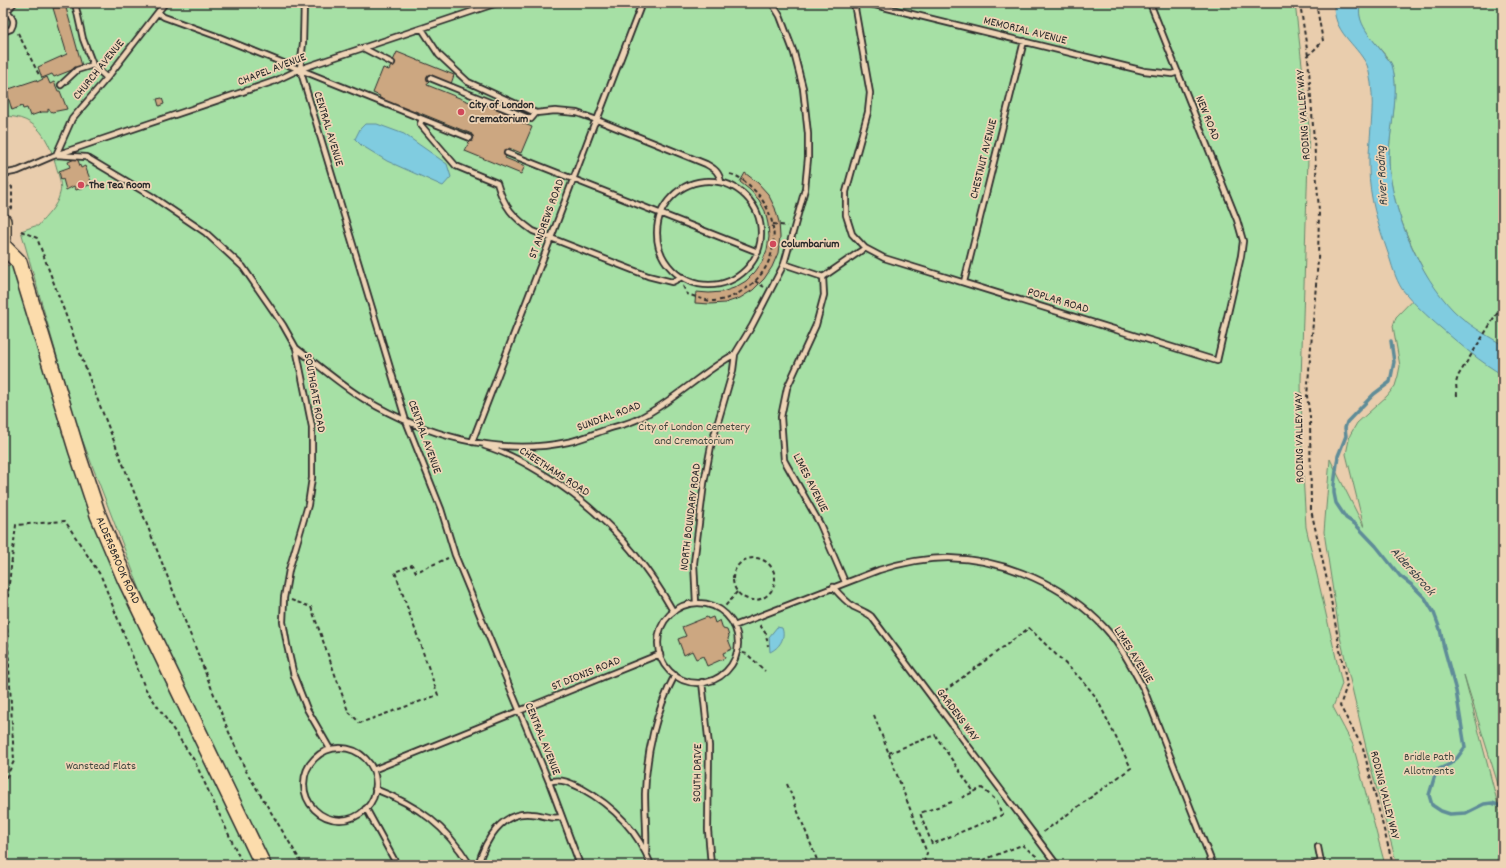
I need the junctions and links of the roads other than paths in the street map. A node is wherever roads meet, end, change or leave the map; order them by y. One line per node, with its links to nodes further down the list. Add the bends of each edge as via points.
1 (14, 3): 11 (lane)
2 (75, 3): 18 (lane, via 83,39)
3 (165, 3): 12 (lane, CHURCH AVENUE)
4 (304, 3): 19 (lane, CENTRAL AVENUE)
5 (497, 3): 13 (lane, CHAPEL AVENUE)
6 (642, 3): 26 (lane, ST ANDREWS ROAD)
7 (772, 3): 41 (lane, NORTH BOUNDARY ROAD, via 780,16 794,53 803,88 808,134 805,188)
8 (854, 3): 39 (lane, via 870,93 868,112 846,192 846,215 852,234)
9 (867, 3): 15 (lane, MEMORIAL AVENUE)
10 (1150, 3): 20 (lane, NEW ROAD)
11 (5, 11): 14 (lane, via 12,16 13,23 11,29)
12 (158, 13): 19 (lane); 21 (lane, CHURCH AVENUE)
13 (422, 29): 16 (lane, CHAPEL AVENUE); 24 (lane, via 439,55 468,82)
14 (3, 32)
15 (1024, 40): 20 (lane, MEMORIAL AVENUE, via 1144,71 1172,74); 44 (lane, CHESTNUT AVENUE)
16 (363, 48): 17 (lane); 19 (lane, CHAPEL AVENUE)
17 (392, 62)
18 (93, 65): 21 (lane); 23 (lane, via 77,70)
19 (300, 69): 25 (lane); 29 (lane, CHAPEL AVENUE, via 275,80); 47 (lane, CENTRAL AVENUE)
20 (1178, 72): 37 (lane, NEW ROAD, via 1237,220)
21 (108, 78): 29 (lane, CHURCH AVENUE, via 72,119)
22 (430, 78): 24 (lane, via 531,119)
23 (61, 85)
24 (536, 113): 26 (lane, via 555,111)
25 (422, 118): 27 (lane); 35 (lane, via 420,124 456,166 498,183 509,212 532,231)
26 (597, 120): 31 (lane, ST ANDREWS ROAD); 32 (lane, via 706,164 715,169)
27 (470, 138)
28 (507, 152): 31 (lane)
29 (54, 155): 30 (lane, CHAPEL AVENUE, via 18,171); 45 (lane, SOUTHGATE ROAD, via 86,158 153,197 206,233 243,267)
30 (3, 174)
31 (573, 179): 33 (lane); 35 (lane, ST ANDREWS ROAD)
32 (721, 182): 33 (lane, via 706,181 692,184 668,201); 40 (lane, via 747,197 755,209 761,237)
33 (660, 214): 40 (lane); 43 (lane, via 657,228 662,256)
34 (3, 221): 36 (main road)
35 (551, 238): 43 (lane, via 648,276 672,282); 48 (lane, ST ANDREWS ROAD)
36 (3, 239)
37 (1242, 241): 44 (lane, POPLAR ROAD, via 1241,256 1217,362)
38 (3, 246): 67 (main road, ALDERSBROOK ROAD, via 19,262 76,452 98,515 125,579)
39 (865, 248): 42 (lane); 44 (lane, POPLAR ROAD, via 884,258)
40 (758, 252): 43 (lane, via 740,276 726,282 711,285)
41 (784, 264): 42 (lane); 46 (lane, NORTH BOUNDARY ROAD)
42 (823, 277): 49 (lane, LIMES AVENUE, via 824,295 816,325 787,388 780,417 784,460 820,524)
43 (682, 278)
44 (964, 282)
45 (296, 348): 47 (lane, via 364,399); 58 (lane, SOUTHGATE ROAD, via 312,427 312,478 308,505 289,570 283,622 294,676 307,709)
46 (735, 354): 48 (lane, SUNDIAL ROAD, via 672,398 639,418 618,426 568,442 532,446); 51 (lane, NORTH BOUNDARY ROAD, via 704,483 694,563)
47 (406, 421): 48 (lane); 57 (lane, CENTRAL AVENUE, via 441,508 455,555)
48 (472, 442): 52 (lane, CHEETHAMS ROAD, via 502,451 527,464 564,487 595,511 647,569)
49 (846, 582): 50 (lane, LIMES AVENUE); 75 (lane, LIMES AVENUE, via 899,563 948,558 984,562 1018,571 1052,587 1081,607 1106,629 1144,690)
50 (832, 587): 53 (lane); 74 (lane, GARDENS WAY, via 850,604 871,616)
51 (696, 603): 52 (lane, via 685,605); 53 (lane, via 717,608 727,615)
52 (673, 612): 54 (lane, via 665,620 660,631)
53 (734, 626): 56 (lane, via 737,635 732,662 719,676)
54 (660, 654): 55 (lane); 57 (lane, ST DIONIS ROAD)
55 (675, 675): 56 (lane, via 689,681); 65 (lane, via 658,717 649,756 645,794)
56 (702, 682): 73 (lane, SOUTH DRIVE, via 709,746 708,830)
57 (520, 711): 59 (lane, ST DIONIS ROAD); 60 (lane, CENTRAL AVENUE)
58 (330, 749): 59 (lane, via 351,749 368,761); 62 (lane, via 320,753 306,770 304,792 308,802 324,816 335,820 356,816)
59 (373, 770): 61 (lane)
60 (549, 782): 63 (lane, CENTRAL AVENUE); 65 (lane, via 555,780 570,783 596,796 614,810)
61 (375, 789): 62 (lane); 69 (lane, via 411,805 429,817 458,845)
62 (365, 809): 68 (lane)
63 (561, 816): 70 (lane, via 553,819 522,814 504,821 489,839); 71 (lane, CENTRAL AVENUE)
64 (1318, 847): 66 (lane)
65 (646, 853): 72 (lane)
66 (1322, 863): 76 (lane)
67 (262, 865)
68 (397, 865)
69 (470, 865)
70 (478, 865)
71 (580, 865)
72 (651, 865)
73 (711, 865)
74 (1057, 865)
75 (1213, 865)
76 (1312, 865)

